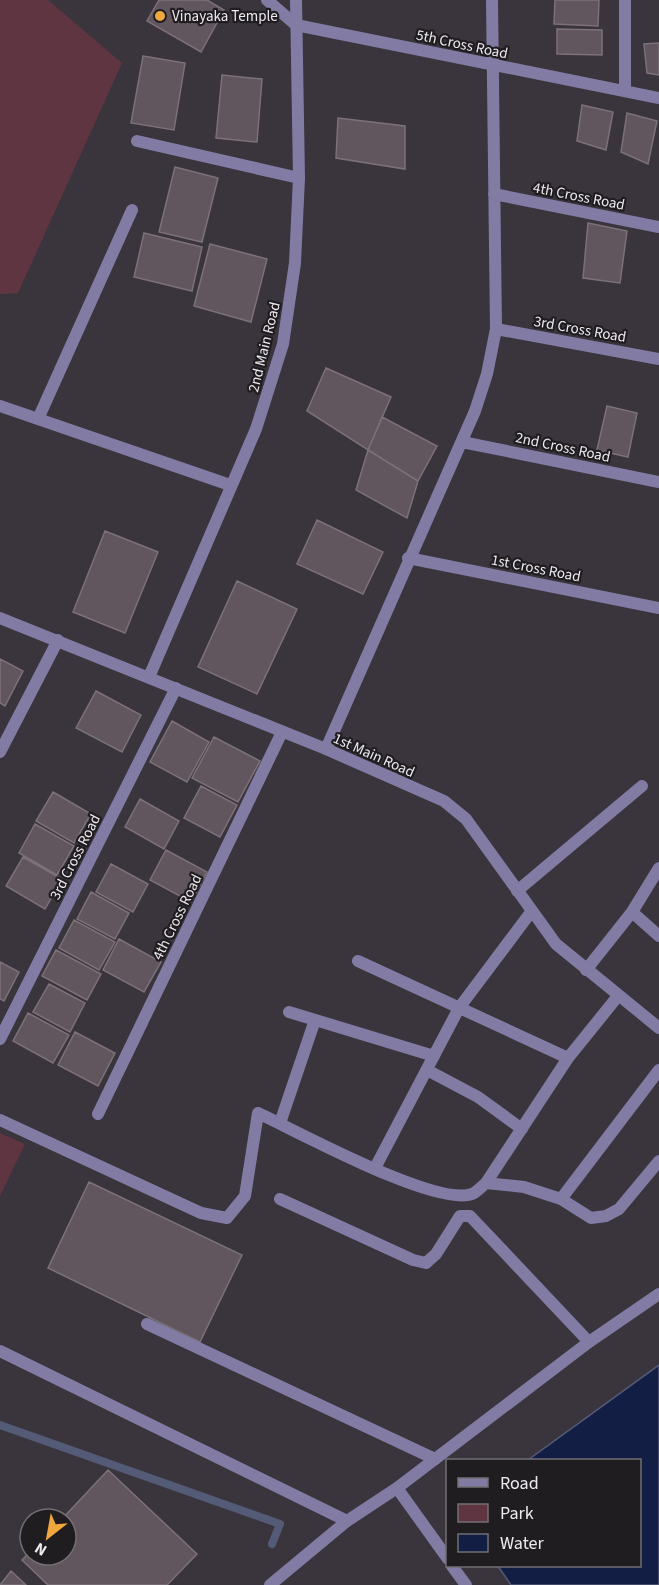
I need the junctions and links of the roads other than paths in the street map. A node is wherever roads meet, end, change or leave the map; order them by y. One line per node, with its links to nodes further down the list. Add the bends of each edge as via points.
1 (267, 0): 5 (street, 5th Cross Road)
2 (296, 0): 5 (street, 2nd Main Road)
3 (492, 0): 6 (street)
4 (625, 0): 7 (street)
5 (296, 25): 6 (street, 5th Cross Road); 10 (street, 2nd Main Road)
6 (493, 66): 7 (street, 5th Cross Road); 11 (street)
7 (625, 91): 8 (street, 5th Cross Road)
8 (659, 98)
9 (137, 141): 10 (street)
10 (299, 178): 20 (street, 2nd Main Road, via 295,263 284,344 263,411)
11 (494, 194): 13 (street, 4th Cross Road); 14 (street)
12 (132, 210): 17 (street)
13 (659, 227)
14 (496, 329): 15 (street, 3rd Cross Road); 18 (street, via 487,374)
15 (659, 359)
16 (0, 406): 17 (street)
17 (38, 418): 20 (street)
18 (462, 442): 19 (street, 2nd Cross Road); 21 (street)
19 (659, 482)
20 (230, 485): 25 (street, 2nd Main Road)
21 (408, 558): 22 (street, 1st Cross Road); 28 (street)
22 (659, 608)
23 (0, 618): 24 (street, 1st Main Road)
24 (58, 640): 25 (street, 1st Main Road); 29 (street)
25 (149, 677): 26 (street, 1st Main Road)
26 (176, 688): 27 (street, 1st Main Road); 43 (street, 3rd Cross Road)
27 (282, 732): 28 (street, 1st Main Road); 48 (street, 4th Cross Road)
28 (326, 750): 32 (street, 1st Main Road, via 455,809)
29 (0, 752)
30 (642, 786): 32 (street)
31 (659, 868): 34 (street)
32 (517, 891): 33 (street, 1st Main Road)
33 (531, 912): 37 (street, 1st Main Road, via 556,944); 39 (street)
34 (632, 912): 35 (street); 37 (street)
35 (659, 936)
36 (358, 960): 39 (street)
37 (586, 970): 38 (street, 1st Main Road)
38 (618, 996): 42 (street, 1st Main Road); 45 (street)
39 (459, 1008): 44 (street); 45 (street)
40 (289, 1012): 41 (street)
41 (315, 1020): 44 (street); 50 (street)
42 (659, 1028)
43 (0, 1039)
44 (434, 1056): 46 (street)
45 (568, 1058): 51 (street)
46 (427, 1070): 51 (street, via 478,1097); 53 (street)
47 (659, 1070): 56 (street)
48 (98, 1114)
49 (0, 1120): 50 (street, via 201,1213 227,1218 244,1196 258,1113)
50 (280, 1123): 53 (street)
51 (522, 1129): 54 (street)
52 (659, 1161): 56 (street, via 619,1209 606,1216 591,1218)
53 (375, 1168): 54 (street, via 442,1194 471,1194)
54 (486, 1183): 56 (street, via 524,1187)
55 (280, 1199): 59 (street, via 426,1263 460,1216 470,1216)
56 (561, 1199)
57 (659, 1294): 59 (street)
58 (147, 1324): 61 (street)
59 (589, 1342): 61 (street)
60 (0, 1351): 63 (street)
61 (435, 1459): 62 (street)
62 (397, 1488): 63 (street); 64 (street)
63 (347, 1521): 66 (street)
64 (446, 1558)
65 (453, 1567): 67 (street)
66 (270, 1585)
67 (466, 1585)

